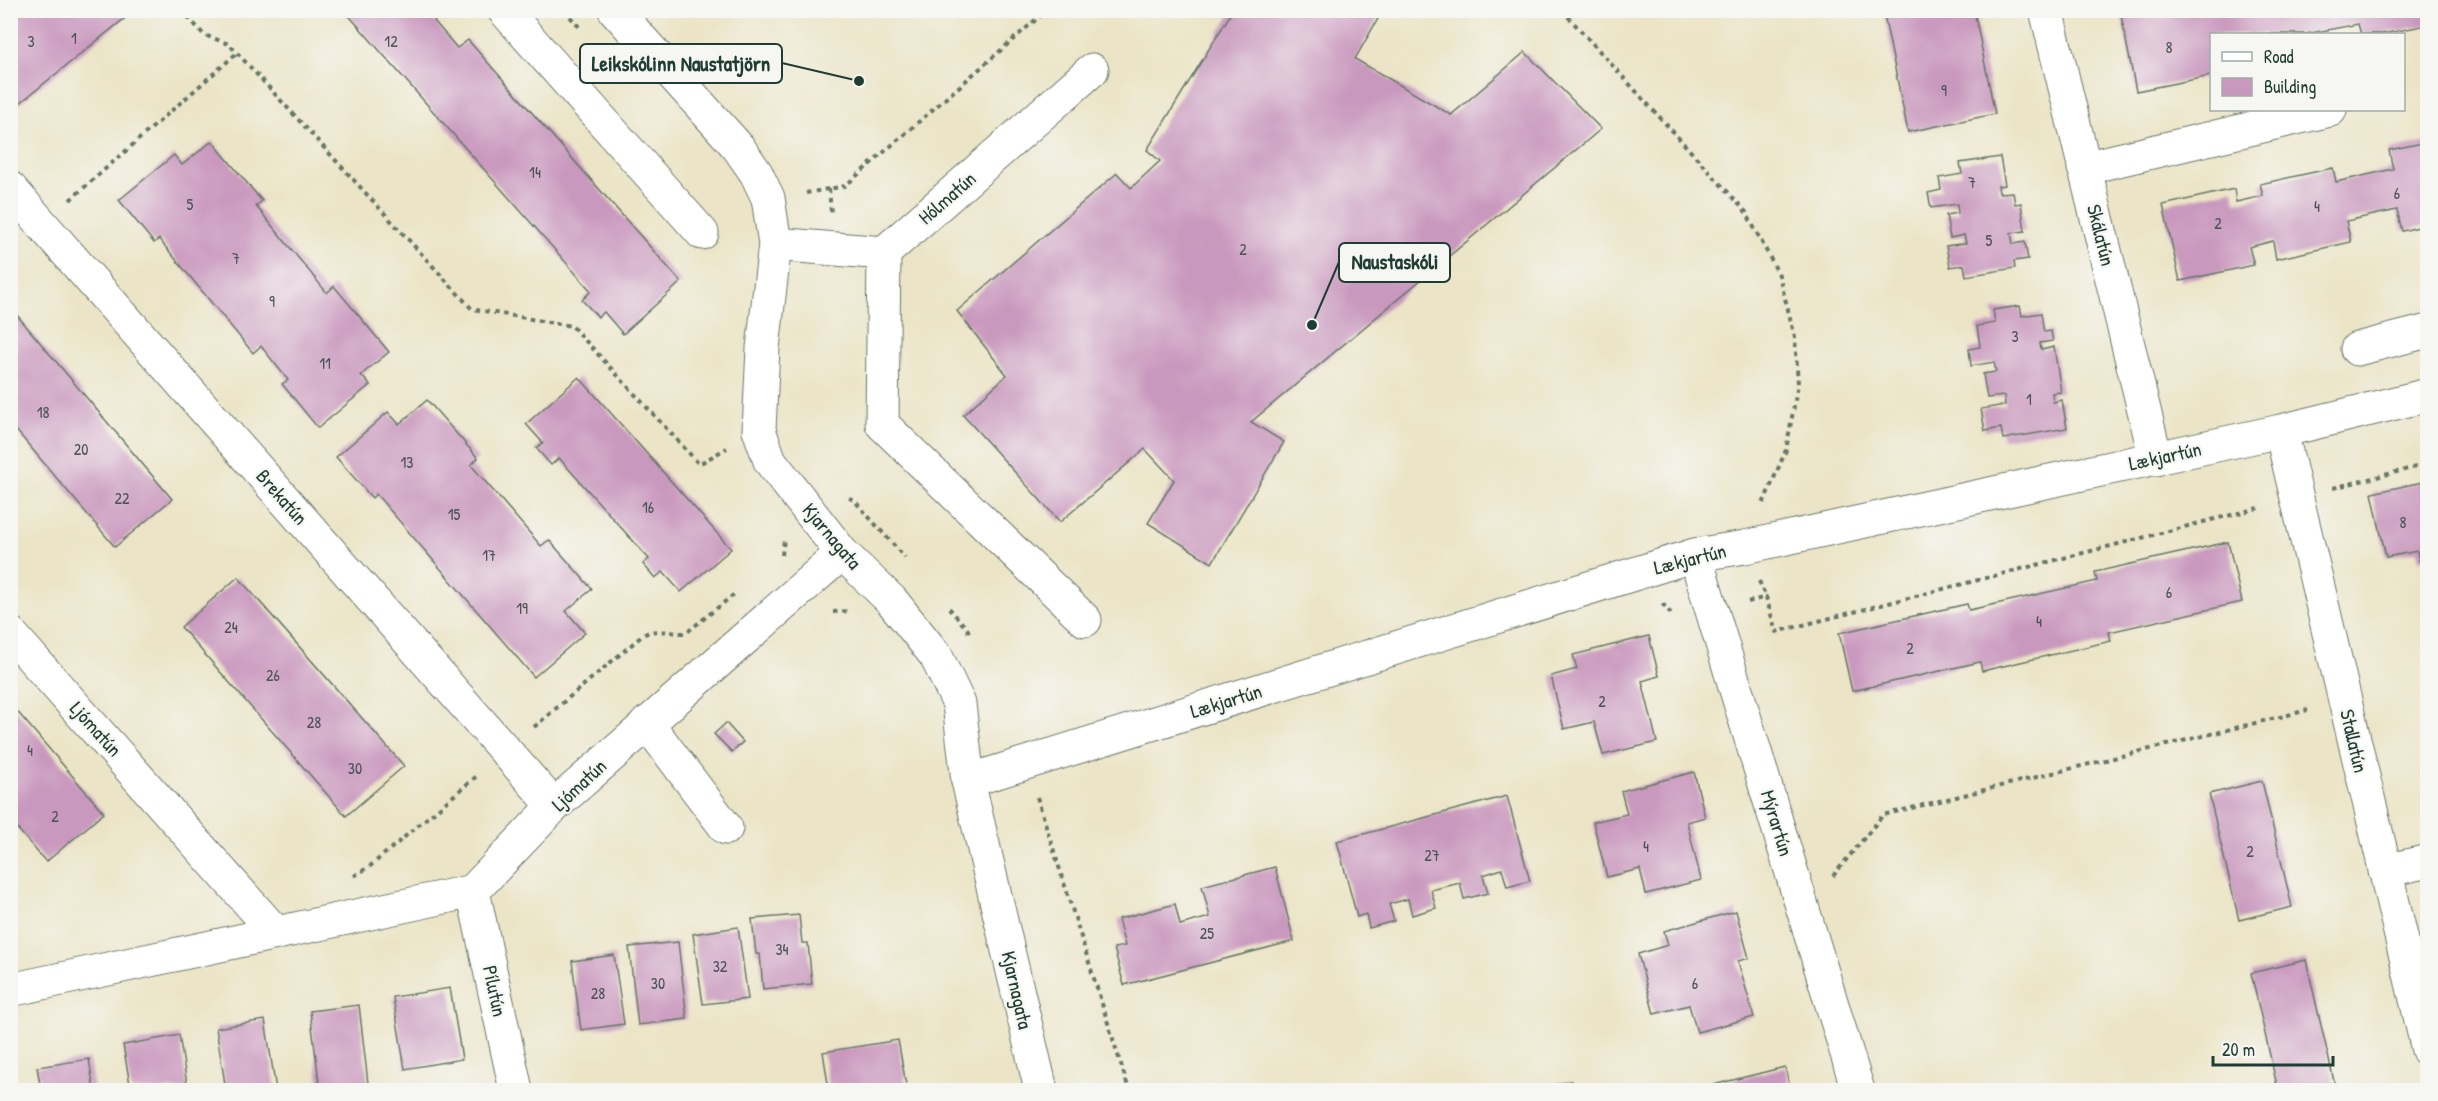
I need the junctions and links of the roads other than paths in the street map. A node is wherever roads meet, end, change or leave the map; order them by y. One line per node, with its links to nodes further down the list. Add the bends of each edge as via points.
1 (504, 10): 8 (street)
2 (615, 10): 9 (street, Kjarnagata, via 738,147 756,173 768,198)
3 (2046, 10): 6 (street, Skálatún)
4 (1092, 70): 10 (street, Hólmatún)
5 (2326, 111): 6 (street)
6 (2084, 168): 15 (street, Skálatún)
7 (10, 188): 22 (street, Brekatún)
8 (702, 233)
9 (775, 244): 10 (street); 16 (street, Kjarnagata, via 763,348 759,430 770,461)
10 (884, 253): 18 (street, via 882,424)
11 (2427, 331): 12 (street)
12 (2357, 349)
13 (2427, 395): 14 (street, Lækjartún)
14 (2281, 431): 15 (street, Lækjartún); 25 (street, Stallatún)
15 (2156, 459): 17 (street, Lækjartún)
16 (842, 553): 20 (street, Ljómatún); 21 (street, Kjarnagata, via 892,601 936,656 959,704)
17 (1695, 555): 21 (street, Lækjartún); 32 (street, Mýrartún)
18 (1085, 620)
19 (10, 633): 27 (street, Ljómatún)
20 (647, 723): 22 (street, Ljómatún); 23 (street)
21 (969, 781): 31 (street, Kjarnagata)
22 (554, 806): 26 (street, Ljómatún)
23 (726, 828)
24 (2427, 861): 25 (street)
25 (2385, 871): 29 (street, Stallatún)
26 (473, 891): 27 (street); 30 (street, Pílutún)
27 (276, 933): 28 (street)
28 (10, 990)
29 (2427, 1050)
30 (516, 1090)
31 (1041, 1090)
32 (1858, 1090)

